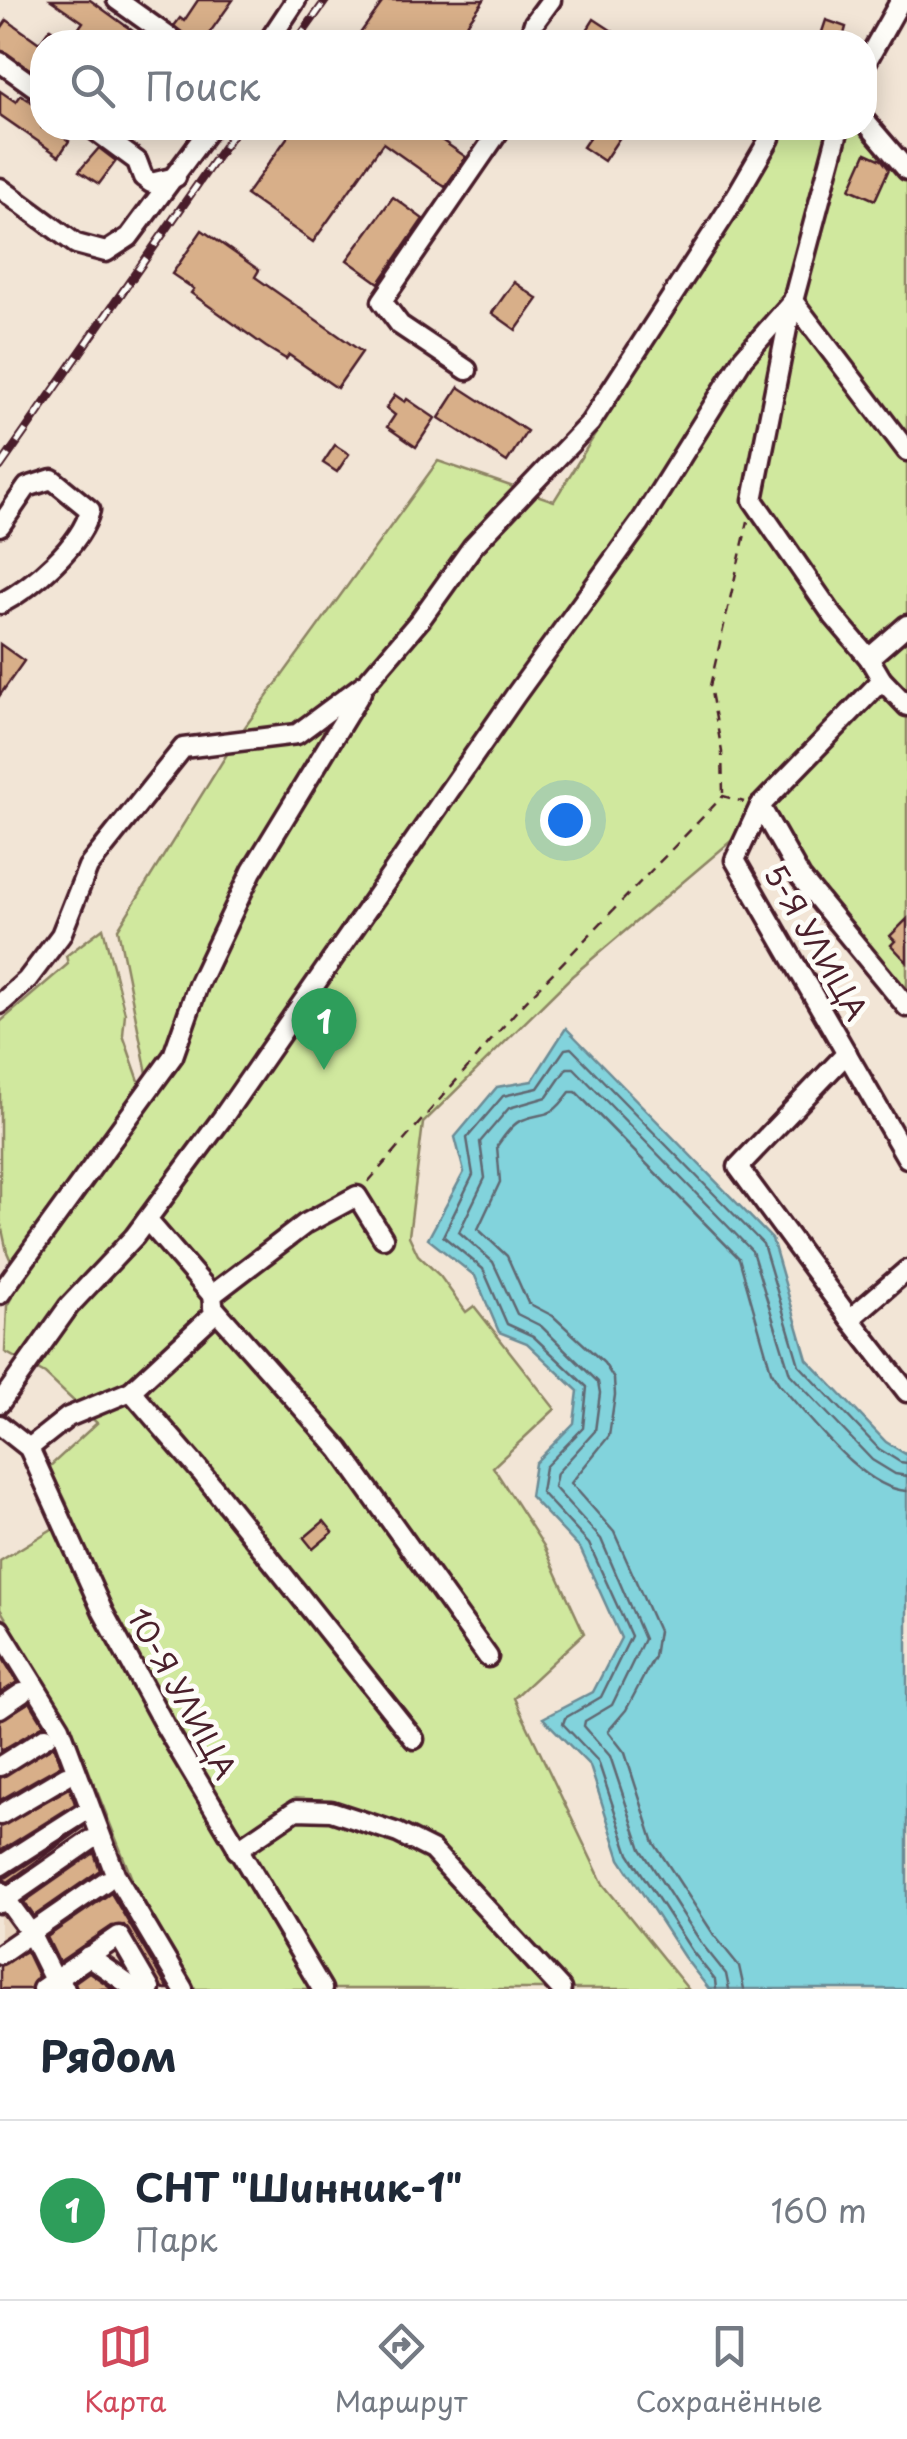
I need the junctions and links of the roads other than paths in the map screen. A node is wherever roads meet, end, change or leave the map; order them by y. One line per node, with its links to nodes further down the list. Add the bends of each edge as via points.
1 (117, 0): 5 (street)
2 (296, 0): 6 (street)
3 (551, 0): 7 (street)
4 (901, 0): 8 (street)
5 (159, 30)
6 (276, 30)
7 (532, 30)
8 (877, 43)
9 (0, 62): 10 (street)
10 (30, 83)
11 (877, 135): 17 (street)
12 (108, 140): 18 (street, via 152,182)
13 (202, 140): 18 (street)
14 (493, 140): 21 (street, via 382,301 400,324)
15 (769, 140): 28 (street, via 590,424 473,546)
16 (836, 140): 20 (street)
17 (907, 170)
18 (176, 177): 19 (street, via 130,237 106,252 76,244)
19 (0, 188)
20 (792, 302): 22 (street); 26 (street, via 753,500); 35 (street, via 743,358 640,523)
21 (467, 370)
22 (907, 452)
23 (0, 526): 24 (street, via 27,487 52,479 90,510 85,530 28,588)
24 (0, 604)
25 (907, 626): 26 (street)
26 (869, 658): 27 (street)
27 (882, 680): 29 (street); 30 (street)
28 (367, 682): 31 (street, via 297,734 183,748 88,866 61,935); 38 (street, via 252,871 173,1056)
29 (907, 706)
30 (760, 806): 32 (street, via 801,878); 33 (street, 5-Я УЛИЦА, via 736,860)
31 (0, 1004)
32 (907, 1007)
33 (847, 1053): 34 (street, 5-Я УЛИЦА); 40 (street, via 738,1167)
34 (907, 1158)
35 (147, 1220): 39 (street); 43 (street, via 69,1306)
36 (383, 1238): 39 (street, via 357,1196 305,1224)
37 (907, 1270): 40 (street)
38 (0, 1294)
39 (212, 1301): 41 (street, via 214,1314); 47 (street, via 340,1450)
40 (850, 1318): 42 (street)
41 (131, 1390): 45 (street, via 68,1417); 51 (street)
42 (907, 1392)
43 (0, 1403)
44 (0, 1425): 45 (street, 10-Я УЛИЦА)
45 (29, 1448): 57 (street, 10-Я УЛИЦА, via 103,1612)
46 (0, 1630): 67 (street, via 60,1728 116,1876)
47 (488, 1658)
48 (22, 1693): 49 (street)
49 (0, 1708)
50 (46, 1736): 52 (street)
51 (414, 1739)
52 (0, 1766)
53 (66, 1776): 54 (street)
54 (0, 1815)
55 (80, 1815): 58 (street)
56 (90, 1840): 60 (street)
57 (237, 1850): 68 (street, 10-Я УЛИЦА); 69 (street, via 296,1810 332,1811 398,1834 432,1850)
58 (0, 1866)
59 (106, 1882): 61 (street)
60 (2, 1898): 61 (street)
61 (30, 1932): 62 (street); 64 (street)
62 (0, 1954)
63 (88, 1956): 64 (street); 65 (street); 66 (street, via 120,1936)
64 (53, 1986)
65 (135, 1989)
66 (150, 1989)
67 (183, 1989)
68 (322, 1989)
69 (561, 1989)

